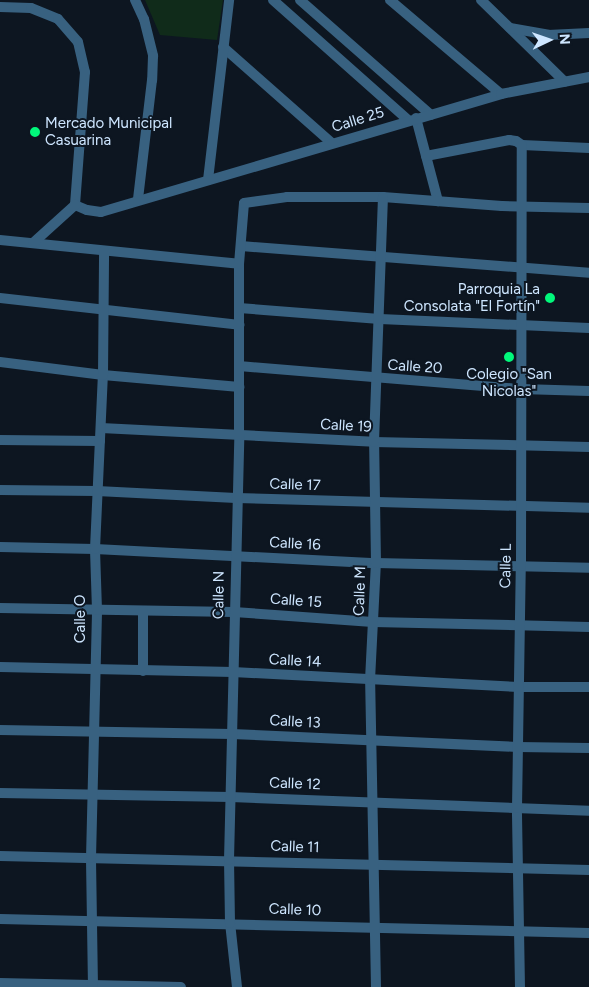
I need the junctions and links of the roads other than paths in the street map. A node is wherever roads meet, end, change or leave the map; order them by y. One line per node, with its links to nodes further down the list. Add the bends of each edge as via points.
1 (135, 0): 22 (street, via 144,19 152,56)
2 (229, 0): 10 (street)
3 (273, 0): 15 (street)
4 (300, 0): 14 (street)
5 (390, 0): 13 (street)
6 (481, 0): 8 (street)
7 (0, 7): 24 (street, via 31,8 58,19 78,42 84,72)
8 (510, 28): 9 (street, via 548,35); 12 (street)
9 (589, 33)
10 (223, 47): 16 (street); 20 (street)
11 (589, 77): 12 (street, Calle 25)
12 (565, 82): 13 (street, Calle 25)
13 (501, 94): 14 (street, Calle 25)
14 (431, 114): 15 (street, Calle 25)
15 (412, 119): 16 (street, Calle 25); 19 (street)
16 (332, 143): 20 (street, Calle 25)
17 (522, 145): 18 (street); 19 (street, via 509,140); 25 (street, Calle L)
18 (589, 148)
19 (426, 156): 23 (street)
20 (208, 180): 22 (street, Calle 25)
21 (383, 197): 23 (street); 29 (street, Calle N, via 287,197 244,203); 31 (street, Calle M)
22 (138, 200): 24 (street, Calle 25, via 101,212)
23 (438, 201): 25 (street)
24 (75, 205): 28 (street)
25 (522, 206): 26 (street); 33 (street, Calle L)
26 (589, 208)
27 (0, 240): 28 (street)
28 (33, 244): 30 (street)
29 (241, 246): 31 (street); 32 (street, Calle N)
30 (104, 250): 32 (street); 37 (street, Calle O)
31 (382, 258): 33 (street); 38 (street, Calle M)
32 (240, 264): 36 (street, Calle N)
33 (522, 268): 34 (street); 40 (street, Calle L)
34 (589, 273)
35 (0, 298): 37 (street)
36 (239, 308): 38 (street); 39 (street, Calle N)
37 (104, 310): 39 (street); 44 (street, Calle O)
38 (380, 319): 40 (street); 45 (street, Calle M)
39 (239, 324): 43 (street, Calle N)
40 (522, 326): 41 (street); 47 (street, Calle L)
41 (589, 328)
42 (0, 362): 44 (street)
43 (239, 366): 45 (street, Calle 20); 46 (street, Calle N)
44 (103, 375): 46 (street); 49 (street, Calle O)
45 (376, 379): 47 (street, Calle 20); 53 (street, Calle M)
46 (239, 387): 50 (street, Calle N)
47 (521, 389): 48 (street, Calle 20); 54 (street, Calle L)
48 (589, 391)
49 (101, 428): 50 (street, Calle 19); 52 (street, Calle O)
50 (239, 436): 53 (street, Calle 19); 58 (street, Calle N)
51 (0, 440): 52 (street)
52 (100, 441): 57 (street, Calle O)
53 (374, 442): 54 (street, Calle 19); 59 (street, Calle M)
54 (521, 446): 55 (street, Calle 19); 60 (street, Calle L)
55 (589, 447)
56 (0, 490): 57 (street, Calle 17)
57 (97, 491): 58 (street, Calle 17); 63 (street, Calle O)
58 (236, 498): 59 (street, Calle 17); 64 (street, Calle N)
59 (376, 503): 60 (street, Calle 17); 65 (street, Calle M)
60 (521, 507): 61 (street, Calle 17); 66 (street, Calle L)
61 (589, 508)
62 (0, 547): 63 (street, Calle 16)
63 (95, 549): 64 (street, Calle 16); 69 (street, Calle O)
64 (235, 555): 65 (street, Calle 16); 71 (street, Calle N)
65 (376, 563): 66 (street, Calle 16); 72 (street, Calle M)
66 (521, 566): 67 (street, Calle 16); 73 (street, Calle L)
67 (589, 568)
68 (0, 608): 69 (street, Calle 15)
69 (97, 610): 70 (street, Calle 15); 76 (street, Calle O)
70 (143, 610): 71 (street, Calle 15); 77 (street)
71 (234, 612): 72 (street, Calle 15); 78 (street, Calle N)
72 (373, 622): 73 (street, Calle 15); 79 (street, Calle M)
73 (520, 626): 74 (street, Calle 15); 80 (street, Calle L)
74 (589, 628)
75 (0, 667): 76 (street, Calle 14)
76 (96, 670): 77 (street, Calle 14); 83 (street, Calle O)
77 (143, 671): 78 (street, Calle 14)
78 (233, 672): 79 (street, Calle 14); 84 (street, Calle N)
79 (370, 680): 80 (street, Calle 14); 85 (street, Calle M)
80 (519, 687): 81 (street, Calle 14); 86 (street, Calle L)
81 (589, 688)
82 (0, 730): 83 (street, Calle 13)
83 (94, 732): 84 (street, Calle 13); 89 (street, Calle O)
84 (232, 734): 85 (street, Calle 13); 90 (street, Calle N)
85 (370, 741): 86 (street, Calle 13); 91 (street, Calle M)
86 (518, 747): 87 (street, Calle 13); 92 (street, Calle L)
87 (589, 748)
88 (0, 794): 89 (street, Calle 12)
89 (92, 794): 90 (street, Calle 12); 95 (street, Calle O)
90 (231, 797): 91 (street, Calle 12); 96 (street, Calle N)
91 (372, 802): 92 (street, Calle 12); 97 (street, Calle M)
92 (517, 808): 93 (street, Calle 12); 98 (street, Calle L)
93 (589, 811)
94 (0, 856): 95 (street, Calle 11)
95 (91, 858): 96 (street, Calle 11); 101 (street, Calle O)
96 (230, 860): 97 (street, Calle 11); 102 (street, Calle N)
97 (374, 865): 98 (street, Calle 11); 103 (street, Calle M)
98 (517, 868): 99 (street, Calle 11); 104 (street, Calle L)
99 (589, 870)
100 (0, 919): 101 (street, Calle 10)
101 (92, 922): 102 (street, Calle 10); 107 (street, Calle O)
102 (230, 923): 103 (street, Calle 10); 109 (street, Calle N)
103 (375, 927): 104 (street, Calle 10); 110 (street, Calle M)
104 (520, 931): 105 (street, Calle 10); 111 (street, Calle L)
105 (589, 933)
106 (0, 983): 107 (street)
107 (93, 986): 108 (street)
108 (180, 987)
109 (237, 987)
110 (376, 987)
111 (520, 987)

